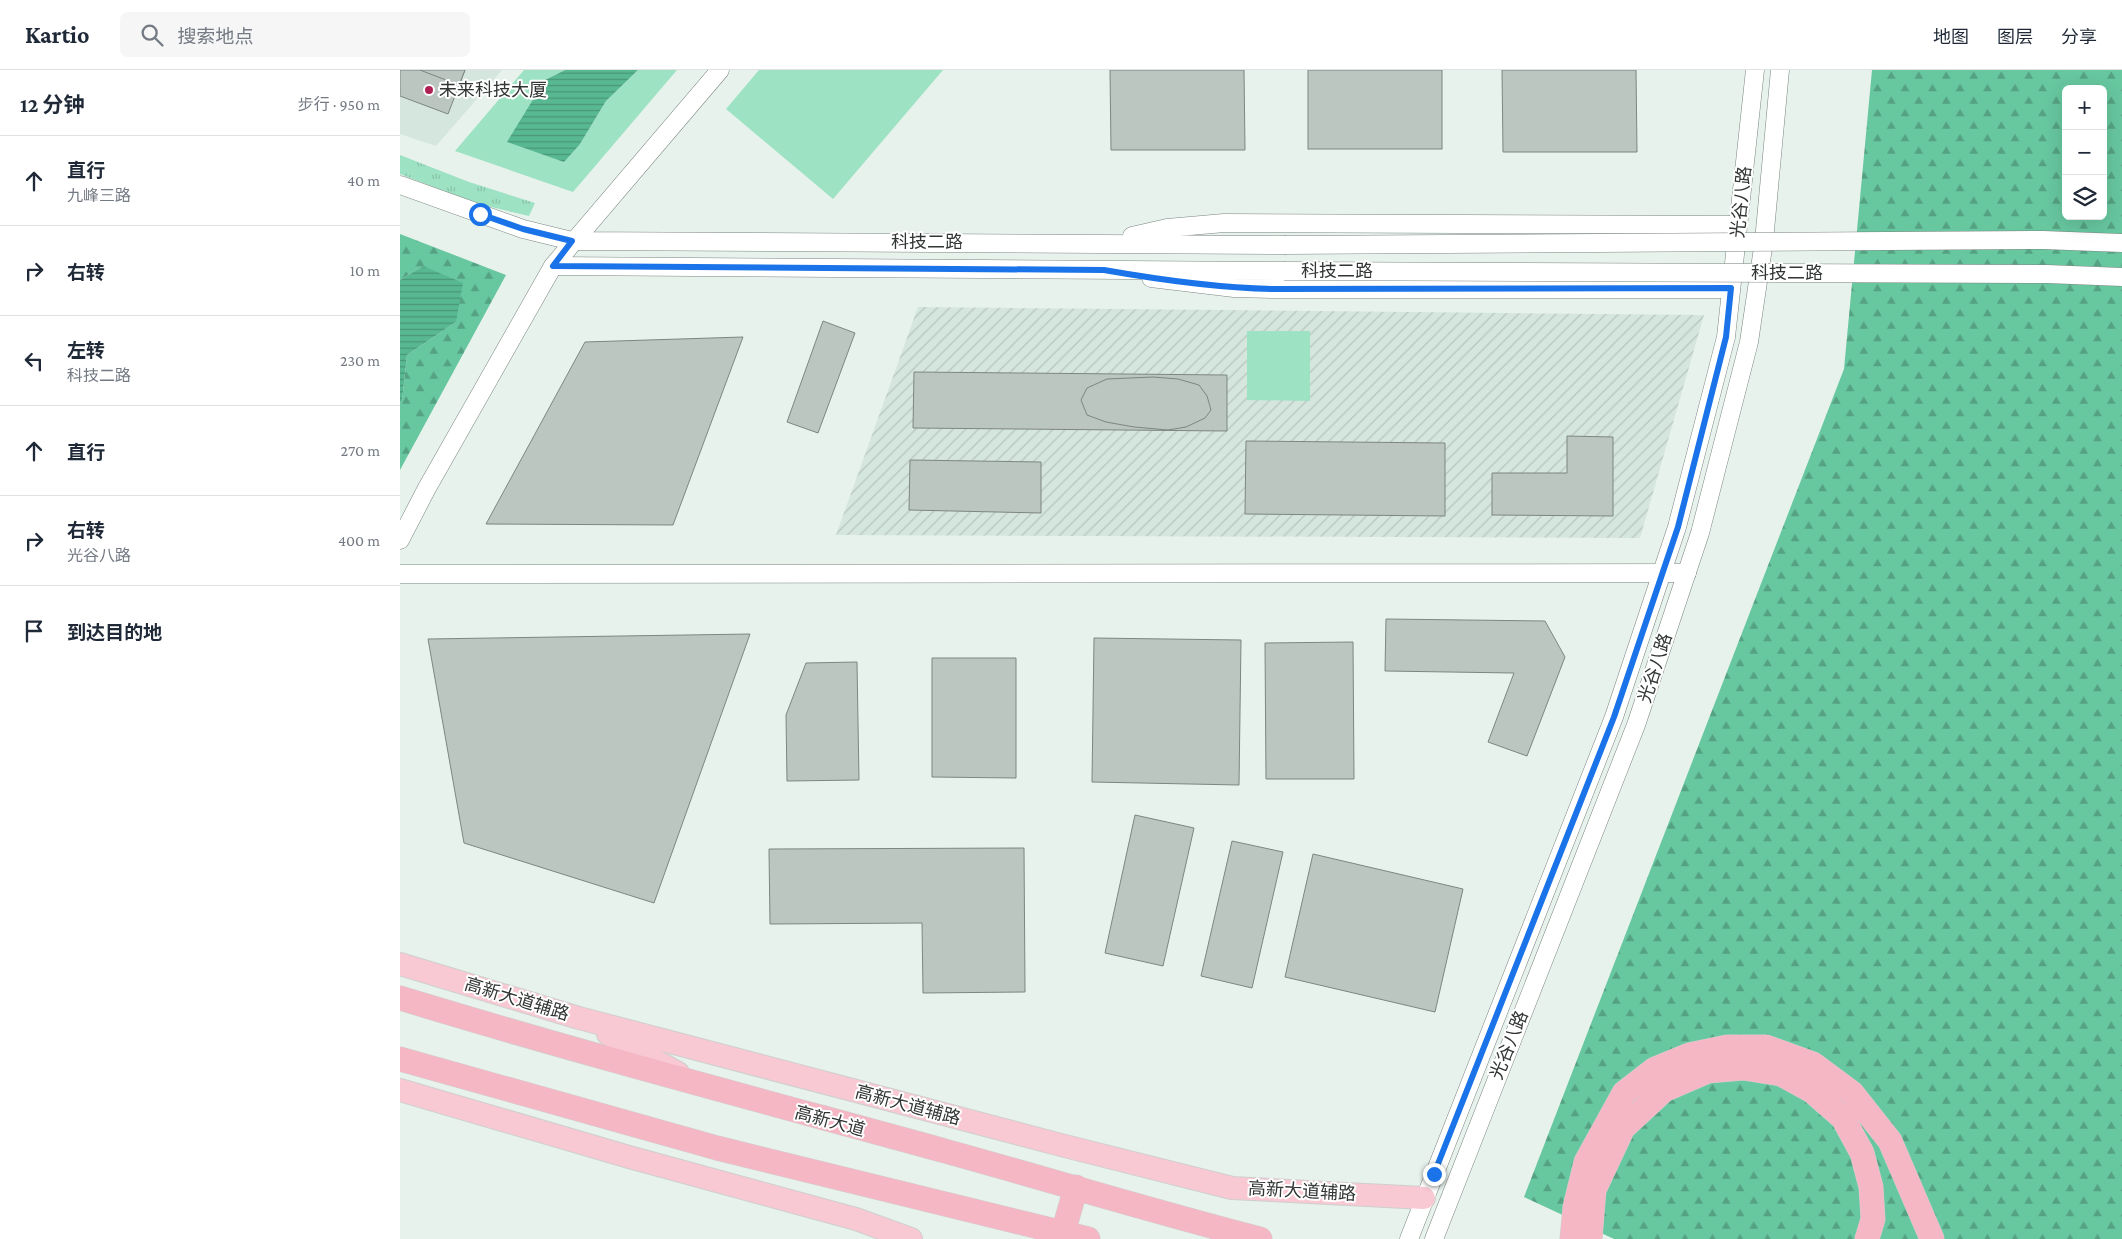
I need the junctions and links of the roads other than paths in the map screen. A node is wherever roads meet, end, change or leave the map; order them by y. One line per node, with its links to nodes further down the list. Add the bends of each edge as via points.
1 (720, 70): 6 (street)
2 (1755, 70): 5 (street, 光谷八路)
3 (1780, 70): 15 (street, 光谷八路, via 1764,241 1749,342)
4 (400, 185): 6 (street, 科技二路, via 523,229)
5 (1738, 225): 7 (street, via 1224,223 1167,228); 12 (street, 光谷八路)
6 (572, 241): 7 (street, 科技二路); 9 (street)
7 (1103, 242): 8 (street, 科技二路, bridge, via 1284,245 2034,240)
8 (2122, 243)
9 (553, 266): 10 (street, 科技二路); 13 (street)
10 (1104, 270): 11 (street, 科技二路, bridge); 12 (street, via 1176,283 1234,288)
11 (2122, 277)
12 (1731, 288): 14 (street, 光谷八路, via 1726,337 1678,527)
13 (400, 540)
14 (1662, 573): 15 (street); 16 (street); 25 (street, 光谷八路, via 1614,717)
15 (1687, 573): 33 (street, 光谷八路, via 1636,725)
16 (400, 574)
17 (400, 964): 19 (main road, 高新大道辅路)
18 (400, 998): 21 (highway, 高新大道)
19 (579, 1018): 21 (main road); 25 (main road, 高新大道辅路, via 1232,1188)
20 (407, 1064): 23 (highway)
21 (692, 1081): 24 (highway, 高新大道)
22 (400, 1090): 28 (main road, via 856,1219)
23 (716, 1148): 26 (highway); 29 (highway)
24 (1076, 1187): 26 (highway); 27 (highway, 高新大道)
25 (1424, 1198): 32 (street, 光谷八路)
26 (1063, 1233): 30 (highway)
27 (1251, 1237): 31 (highway, 高新大道)
28 (912, 1239)
29 (1019, 1239)
30 (1088, 1239)
31 (1272, 1239)
32 (1408, 1239)
33 (1434, 1239)
34 (1572, 1239): 37 (highway, via 1575,1207 1586,1162 1624,1093 1655,1069 1689,1055 1728,1047 1766,1047 1813,1064 1852,1093 1890,1141)
35 (1590, 1239): 36 (highway, via 1594,1190 1623,1128 1664,1090 1708,1071 1743,1068 1781,1074 1812,1091 1843,1118 1862,1153 1871,1187 1873,1219)
36 (1867, 1239)
37 (1932, 1239)

